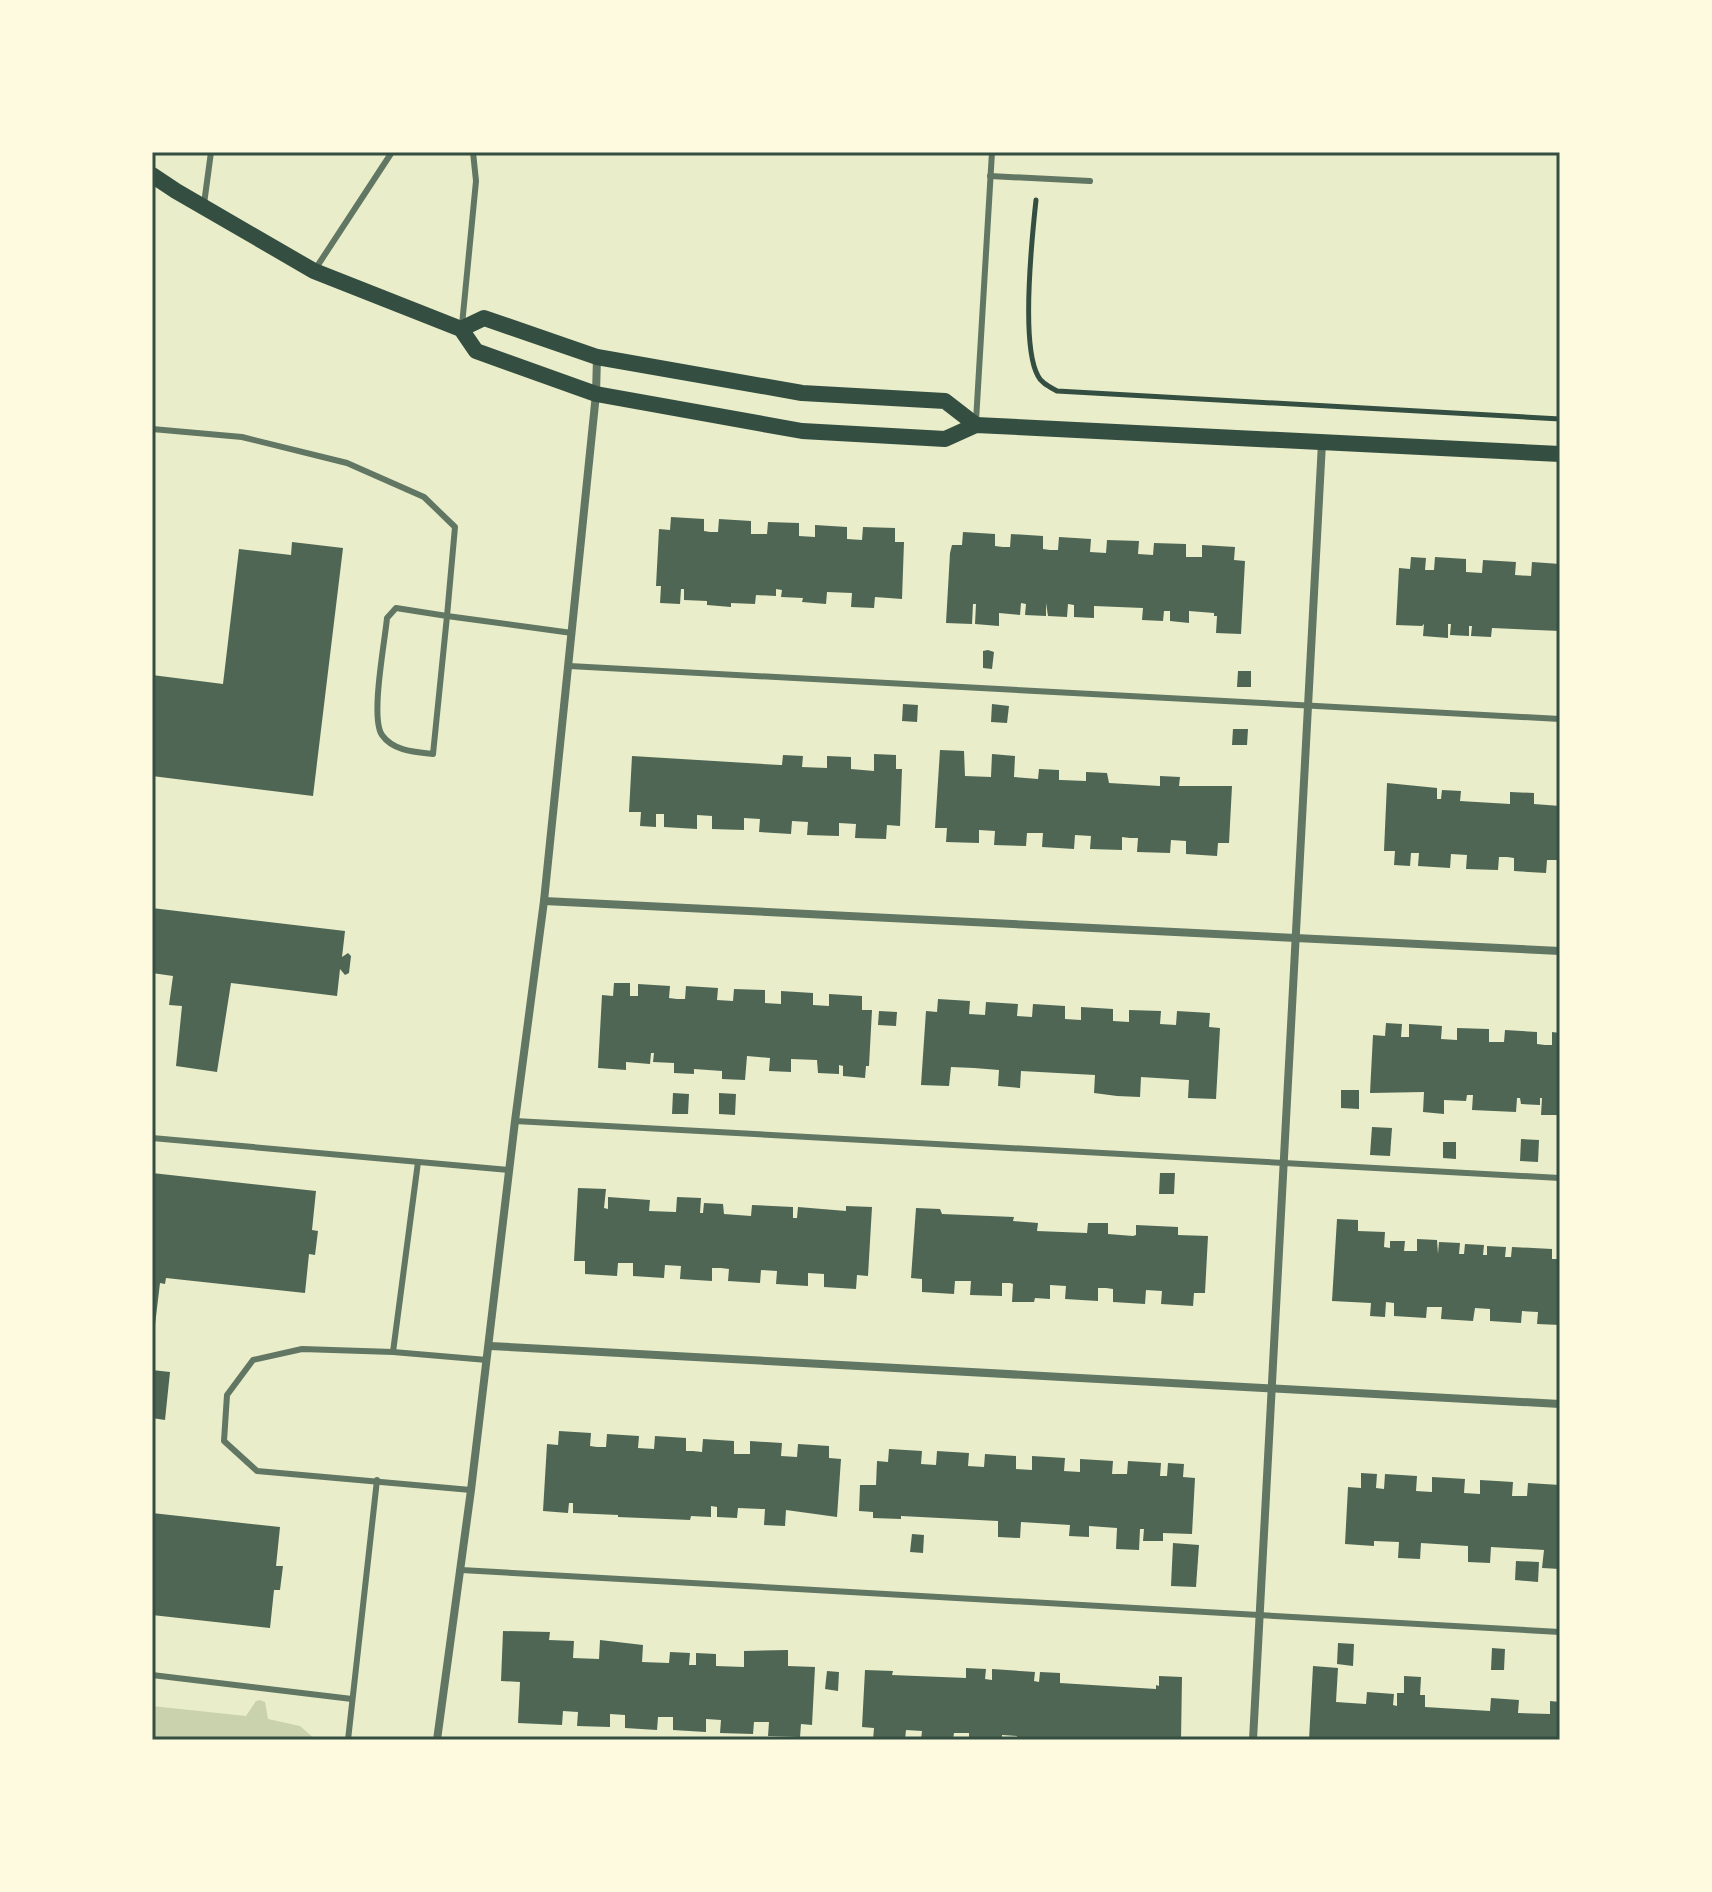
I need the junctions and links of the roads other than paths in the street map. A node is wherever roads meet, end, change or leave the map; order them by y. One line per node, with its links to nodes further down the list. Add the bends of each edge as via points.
1 (211, 152): 8 (lane)
2 (392, 152): 9 (lane)
3 (473, 152): 10 (lane, via 475,197)
4 (992, 152): 6 (lane)
5 (152, 175): 8 (main road)
6 (990, 176): 7 (lane); 13 (lane)
7 (1090, 181)
8 (203, 207): 9 (main road)
9 (314, 271): 10 (main road)
10 (461, 329): 11 (main road, via 484,318); 12 (main road, via 476,351)
11 (597, 357): 12 (street); 13 (main road, via 802,393 945,401)
12 (596, 394): 13 (main road, via 802,431 945,439); 18 (street)
13 (976, 425): 15 (main road)
14 (152, 429): 17 (lane, via 242,437 347,463 424,497 455,527)
15 (1322, 441): 16 (main road); 20 (street)
16 (1560, 454)
17 (447, 616): 17 (lane, via 433,754 411,752 381,735 376,718 387,618 396,608); 18 (lane)
18 (572, 633): 19 (street)
19 (569, 666): 20 (lane); 22 (street)
20 (1308, 705): 21 (lane); 23 (street)
21 (1560, 719)
22 (544, 901): 23 (street); 25 (street)
23 (1296, 939): 24 (street); 28 (street)
24 (1560, 951)
25 (515, 1121): 28 (lane); 29 (street)
26 (152, 1138): 27 (lane)
27 (418, 1162): 29 (lane); 32 (lane)
28 (1284, 1162): 30 (lane); 34 (street)
29 (509, 1170): 31 (street)
30 (1560, 1178)
31 (490, 1346): 33 (street); 34 (street)
32 (393, 1352): 33 (lane); 36 (lane, via 302,1349 253,1360 227,1395 224,1441 257,1471)
33 (487, 1360): 37 (street)
34 (1272, 1388): 35 (street); 39 (street)
35 (1560, 1404)
36 (377, 1480): 37 (lane); 42 (lane)
37 (471, 1490): 38 (street)
38 (461, 1570): 39 (lane); 44 (street)
39 (1260, 1614): 40 (lane); 45 (street)
40 (1560, 1632)
41 (152, 1675): 42 (lane)
42 (352, 1699): 43 (lane)
43 (348, 1740)
44 (437, 1740)
45 (1253, 1740)

